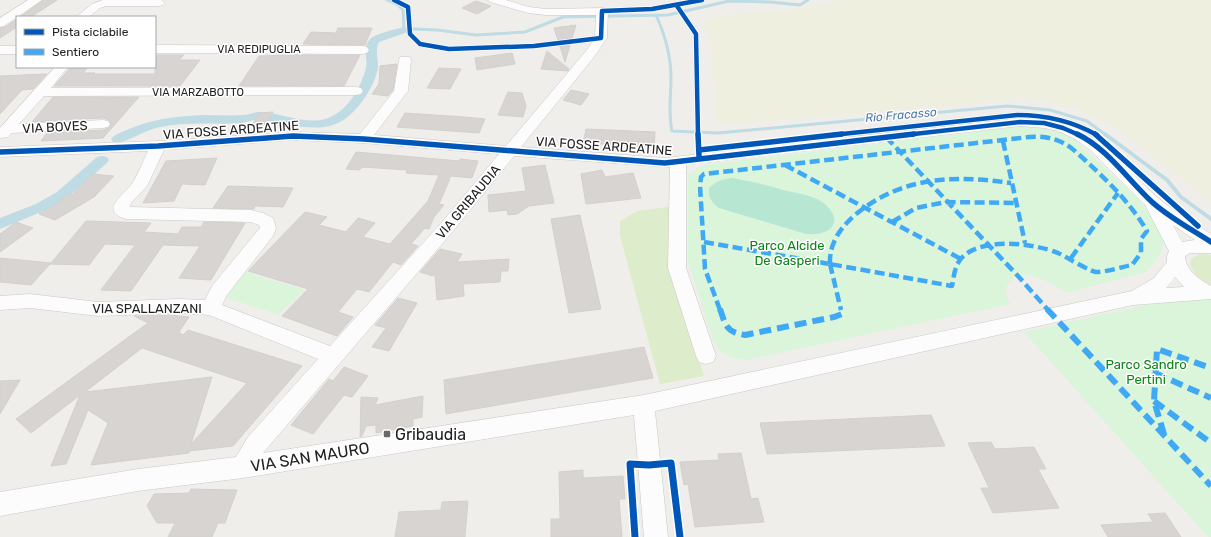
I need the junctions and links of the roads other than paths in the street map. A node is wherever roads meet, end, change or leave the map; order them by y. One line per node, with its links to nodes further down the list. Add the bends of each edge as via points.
1 (36, 0): 5 (street)
2 (494, 0): 18 (street, VIA GRIBAUDIA, via 528,10 546,12 602,11 601,38)
3 (159, 3): 4 (street, via 106,3 96,6)
4 (83, 16)
5 (0, 24)
6 (156, 49): 9 (street, VIA REDIPUGLIA)
7 (0, 50): 8 (street)
8 (16, 50)
9 (363, 50)
10 (405, 60): 16 (street, via 401,91)
11 (61, 68): 13 (street, VIA BOVES)
12 (356, 91): 13 (street, VIA MARZABOTTO)
13 (40, 92): 15 (street, VIA BOVES)
14 (103, 124): 15 (street, VIA BOVES)
15 (4, 134)
16 (364, 139): 17 (street, VIA FOSSE ARDEATINE, via 293,136); 18 (street, VIA FOSSE ARDEATINE)
17 (158, 146): 19 (street, VIA FOSSE ARDEATINE); 28 (street, via 138,187 124,200 122,211 251,216 267,222 268,228 264,236 219,291)
18 (511, 150): 20 (street, VIA FOSSE ARDEATINE, via 638,162); 29 (street, VIA GRIBAUDIA, via 448,226)
19 (0, 152)
20 (678, 162): 21 (street, VIA FOSSE ARDEATINE, via 1037,122 1061,127 1088,140); 30 (street, via 677,268)
21 (1152, 202): 22 (street, VIA FOSSE ARDEATINE); 24 (street, VIA FOSSE ARDEATINE)
22 (1211, 242)
23 (1211, 247): 24 (street, via 1184,247)
24 (1177, 257): 25 (street, VIA FOSSE ARDEATINE, via 1187,279); 26 (street, via 1160,283)
25 (1210, 294): 26 (street)
26 (1133, 298): 31 (street, VIA SAN MAURO)
27 (0, 303): 28 (street, VIA SPALLANZANI, via 30,301 98,309 179,306)
28 (211, 308): 29 (street, VIA SPALLANZANI)
29 (333, 356): 32 (street, VIA GRIBAUDIA, via 256,444)
30 (706, 356)
31 (644, 404): 32 (street, VIA SAN MAURO); 34 (street)
32 (243, 467): 33 (street, VIA SAN MAURO, via 138,480)
33 (0, 504)
34 (656, 537)

